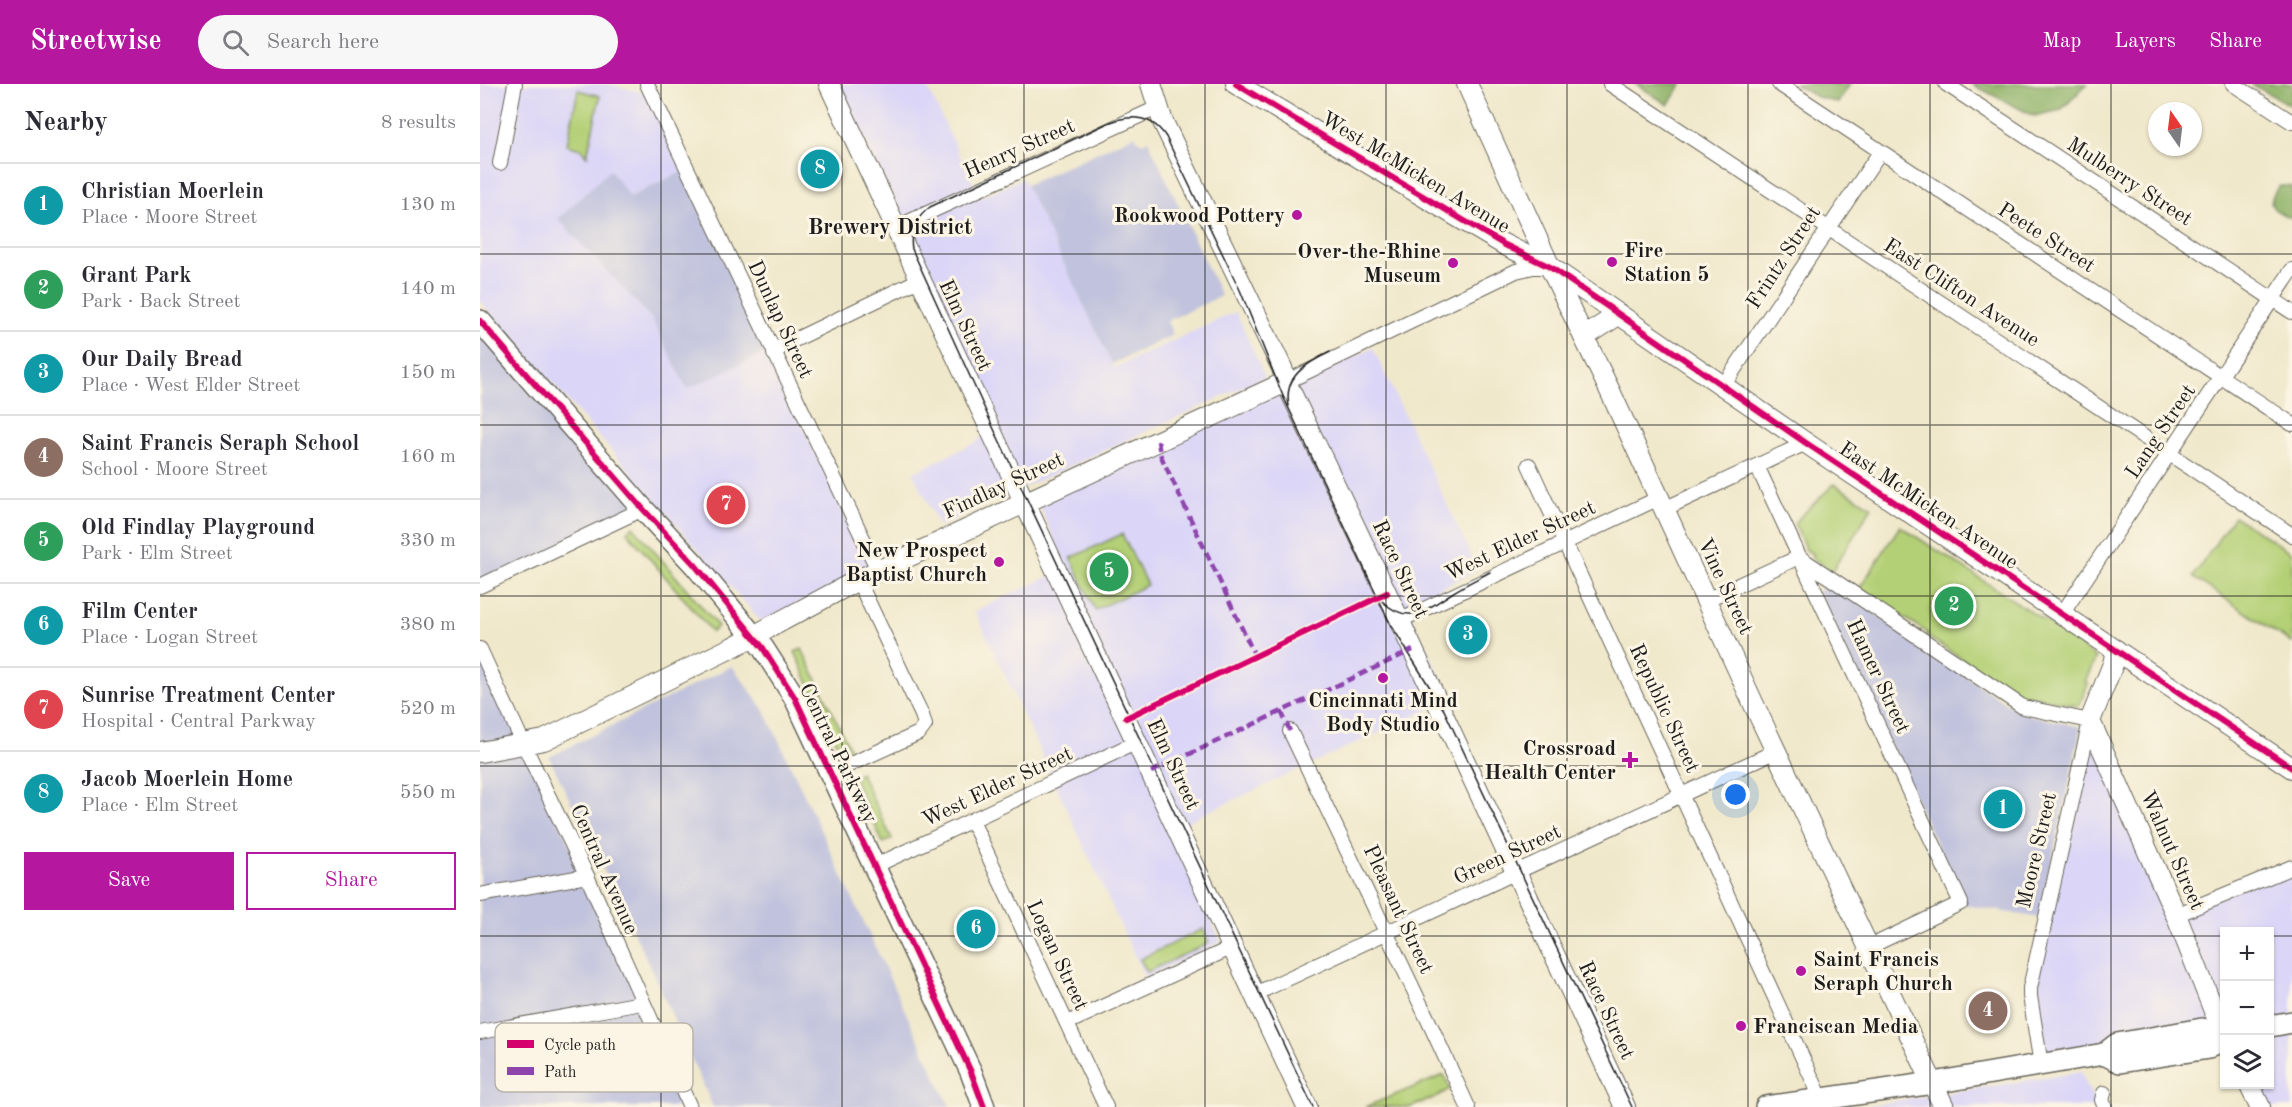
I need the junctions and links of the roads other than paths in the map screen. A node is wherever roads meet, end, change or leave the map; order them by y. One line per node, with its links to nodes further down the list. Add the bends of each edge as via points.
1 (515, 84): 14 (street)
2 (647, 84): 25 (street, Dunlap Street)
3 (829, 84): 15 (street, Elm Street)
4 (1151, 84): 11 (street, Race Street)
5 (1236, 84): 17 (street, West McMicken Avenue, via 1503,244)
6 (1467, 84): 17 (street, Vine Street)
7 (1610, 84): 16 (street, East Clifton Avenue)
8 (1779, 84): 13 (street, Peete Street)
9 (1946, 84): 20 (street, Mulberry Street)
10 (2233, 84): 12 (street)
11 (1159, 107): 15 (street, Henry Street); 27 (street, Race Street, via 1163,123 1278,357)
12 (2292, 122)
13 (1880, 152): 16 (street, Frintz Street); 26 (street, Peete Street)
14 (500, 164)
15 (895, 228): 19 (street, Elm Street)
16 (1827, 228): 28 (street, Frintz Street); 31 (street, East Clifton Avenue)
17 (1550, 267): 22 (street, East McMicken Avenue); 24 (street, Vine Street); 27 (street, Findlay Street, via 1516,271)
18 (2292, 270): 20 (street, Lang Street)
19 (919, 280): 25 (street, via 782,346); 34 (street, Elm Street)
20 (2273, 299): 21 (street, Mulberry Street); 26 (street, Lang Street)
21 (2292, 312)
22 (1618, 315): 24 (street); 28 (street, East McMicken Avenue)
23 (480, 321): 36 (main road, Central Parkway)
24 (1584, 337): 35 (street, Vine Street)
25 (774, 354): 40 (street, Dunlap Street)
26 (2223, 377): 29 (street, Peete Street); 31 (street, Lang Street)
27 (1286, 382): 34 (street, Findlay Street); 45 (street, Race Street)
28 (1723, 386): 30 (street, East McMicken Avenue)
29 (2292, 424)
30 (1806, 443): 33 (street, West Elder Street); 44 (street, East McMicken Avenue)
31 (2169, 455): 37 (street, East Clifton Avenue); 44 (street, Lang Street)
32 (1529, 465): 38 (street, Republic Street)
33 (1757, 466): 35 (street, West Elder Street); 39 (street, Hamer Street)
34 (1023, 503): 40 (street, Findlay Street); 51 (street, Elm Street)
35 (1661, 504): 38 (street, West Elder Street); 43 (street, Vine Street)
36 (643, 509): 42 (street); 46 (main road, Central Parkway)
37 (2292, 535)
38 (1565, 542): 45 (street, West Elder Street); 57 (street, Republic Street)
39 (1799, 557): 43 (street); 49 (street, via 2023,706); 67 (street, Hamer Street, via 1961,903)
40 (878, 570): 41 (street, Findlay Street)
41 (858, 580): 46 (street, Findlay Street); 56 (street, via 925,725 919,733)
42 (480, 586)
43 (1706, 600): 53 (street, Vine Street)
44 (2062, 614): 48 (street, East McMicken Avenue)
45 (1399, 621): 61 (street, Race Street)
46 (753, 636): 52 (street, Findlay Street, via 544,740); 56 (main road, Central Parkway, via 795,698)
47 (480, 649): 52 (street, Central Avenue)
48 (2116, 650): 49 (street, Moore Street); 55 (street, East McMicken Avenue)
49 (2090, 722): 64 (street, Walnut Street); 79 (street, Moore Street, via 2030,988)
50 (1290, 731): 65 (street, Pleasant Street)
51 (1137, 742): 58 (street, West Elder Street); 66 (street, Elm Street)
52 (524, 745): 54 (street, Findlay Street); 62 (street, Central Avenue)
53 (1776, 751): 57 (street, Green Street); 67 (street, Vine Street)
54 (480, 752)
55 (2292, 768)
56 (831, 772): 59 (main road, Central Parkway)
57 (1682, 794): 61 (street, Green Street); 84 (street, Republic Street)
58 (972, 821): 59 (street, West Elder Street); 73 (street, Logan Street)
59 (874, 866): 80 (main road, Central Parkway)
60 (2292, 867): 64 (street)
61 (1516, 873): 65 (street, Green Street); 92 (street, Race Street)
62 (587, 876): 63 (street); 69 (street, Central Avenue)
63 (480, 895)
64 (2176, 915): 74 (street, Walnut Street)
65 (1387, 932): 68 (street, Green Street); 91 (street, Pleasant Street)
66 (1233, 947): 68 (street, Elm Street); 73 (street)
67 (1869, 947): 81 (street, Vine Street)
68 (1255, 994): 90 (street, Elm Street)
69 (642, 1002): 71 (street); 72 (street, Central Avenue)
70 (2292, 1022): 75 (main road)
71 (529, 1023)
72 (652, 1023)
73 (1067, 1023): 89 (street, Logan Street)
74 (2220, 1024)
75 (2274, 1025)
76 (495, 1029): 77 (street)
77 (480, 1032)
78 (2220, 1032): 79 (main road, via 2202,1029 2117,1044 2104,1054)
79 (2041, 1065): 81 (main road)
80 (971, 1072): 87 (main road, Central Parkway); 88 (main road, Central Parkway)
81 (1932, 1083): 84 (main road); 93 (street, Vine Street)
82 (2251, 1089): 94 (street)
83 (683, 1092): 86 (street, Central Avenue)
84 (1822, 1100): 85 (main road)
85 (1779, 1106)
86 (690, 1107)
87 (984, 1107)
88 (992, 1107)
89 (1106, 1107)
90 (1306, 1107)
91 (1468, 1107)
92 (1625, 1107)
93 (1944, 1107)
94 (2260, 1107)

